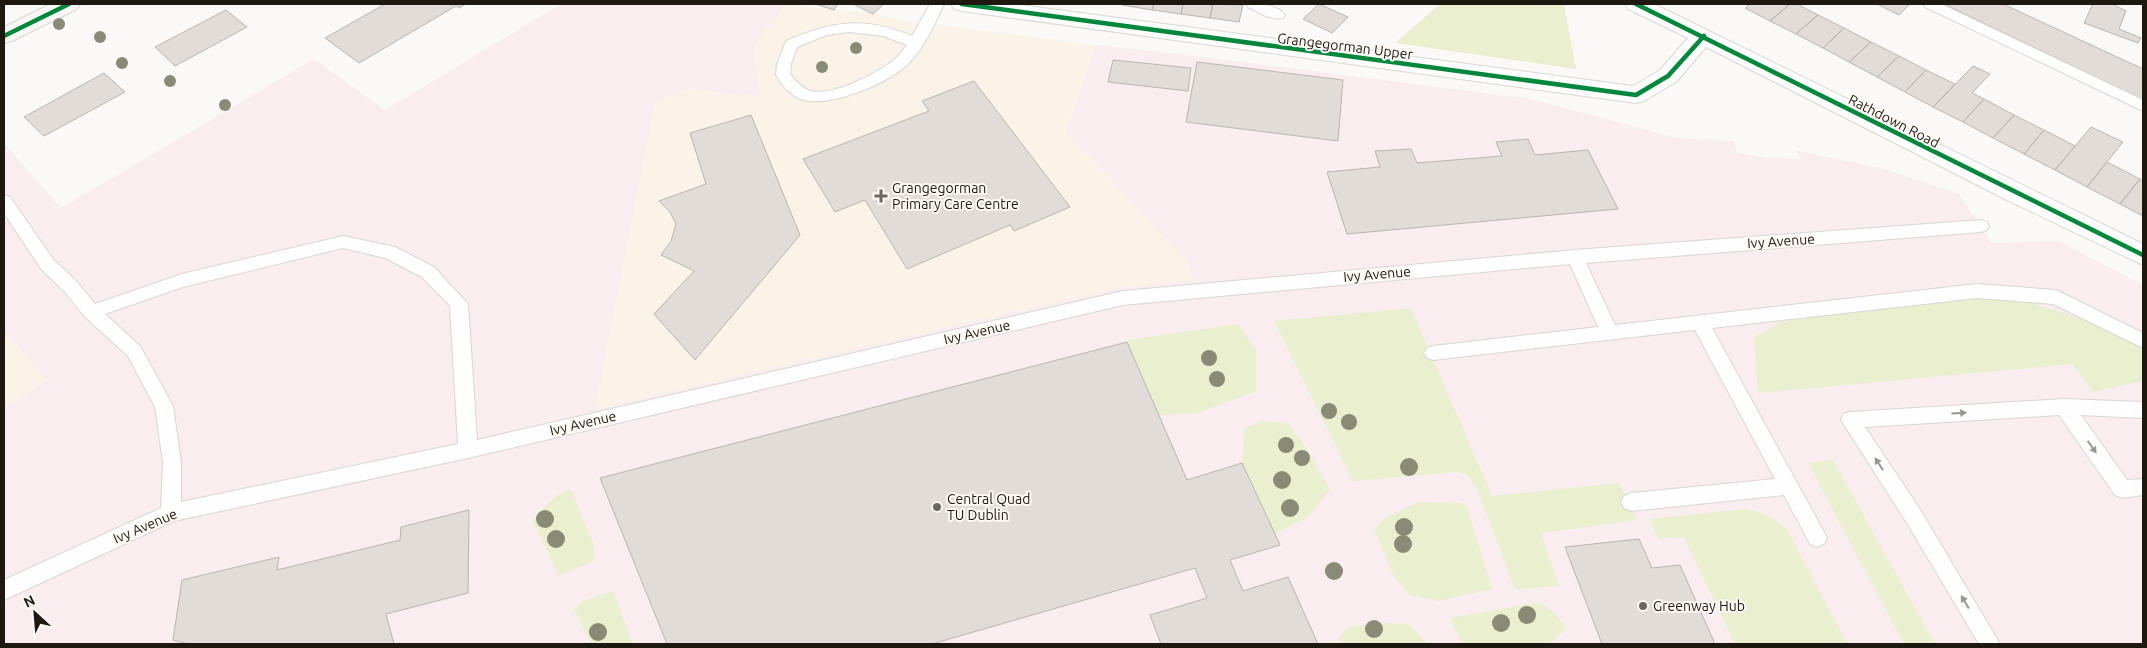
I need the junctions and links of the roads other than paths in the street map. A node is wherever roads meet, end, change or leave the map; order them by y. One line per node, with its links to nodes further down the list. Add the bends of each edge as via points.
1 (68, 4): 8 (main road)
2 (937, 4): 10 (lane, via 931,19)
3 (962, 4): 9 (street, Grangegorman Upper, via 1636,95 1668,76)
4 (1253, 4): 7 (lane)
5 (1636, 4): 9 (street, Rathdown Road)
6 (1930, 4): 11 (lane)
7 (1278, 15)
8 (4, 36)
9 (1704, 36): 14 (street, Rathdown Road, via 2019,196)
10 (914, 42): 10 (lane, via 902,61 856,88 809,96 796,90 783,75 791,44 827,30 868,28 891,32)
11 (2143, 106)
12 (4, 201): 16 (lane, via 47,264)
13 (1981, 226): 15 (lane, Ivy Avenue)
14 (2143, 255)
15 (1575, 257): 18 (lane); 23 (lane, Ivy Avenue, via 1123,298)
16 (91, 312): 23 (lane, via 182,282 343,242 389,252 428,272 459,304); 27 (lane, via 134,351 164,406 172,462)
17 (1700, 323): 18 (lane); 19 (lane, via 1976,291 2056,297); 24 (lane)
18 (1610, 333): 20 (lane)
19 (2143, 341)
20 (1433, 353)
21 (2064, 407): 22 (lane); 25 (lane, one-way to 25, via 2122,489); 30 (lane, one-way to 21, via 1914,517 1850,420)
22 (2143, 410)
23 (468, 450): 27 (lane, Ivy Avenue)
24 (1789, 486): 26 (lane); 28 (lane)
25 (2143, 486)
26 (1631, 502)
27 (171, 513): 29 (lane, Ivy Avenue)
28 (1817, 538)
29 (4, 590)
30 (1990, 644)

